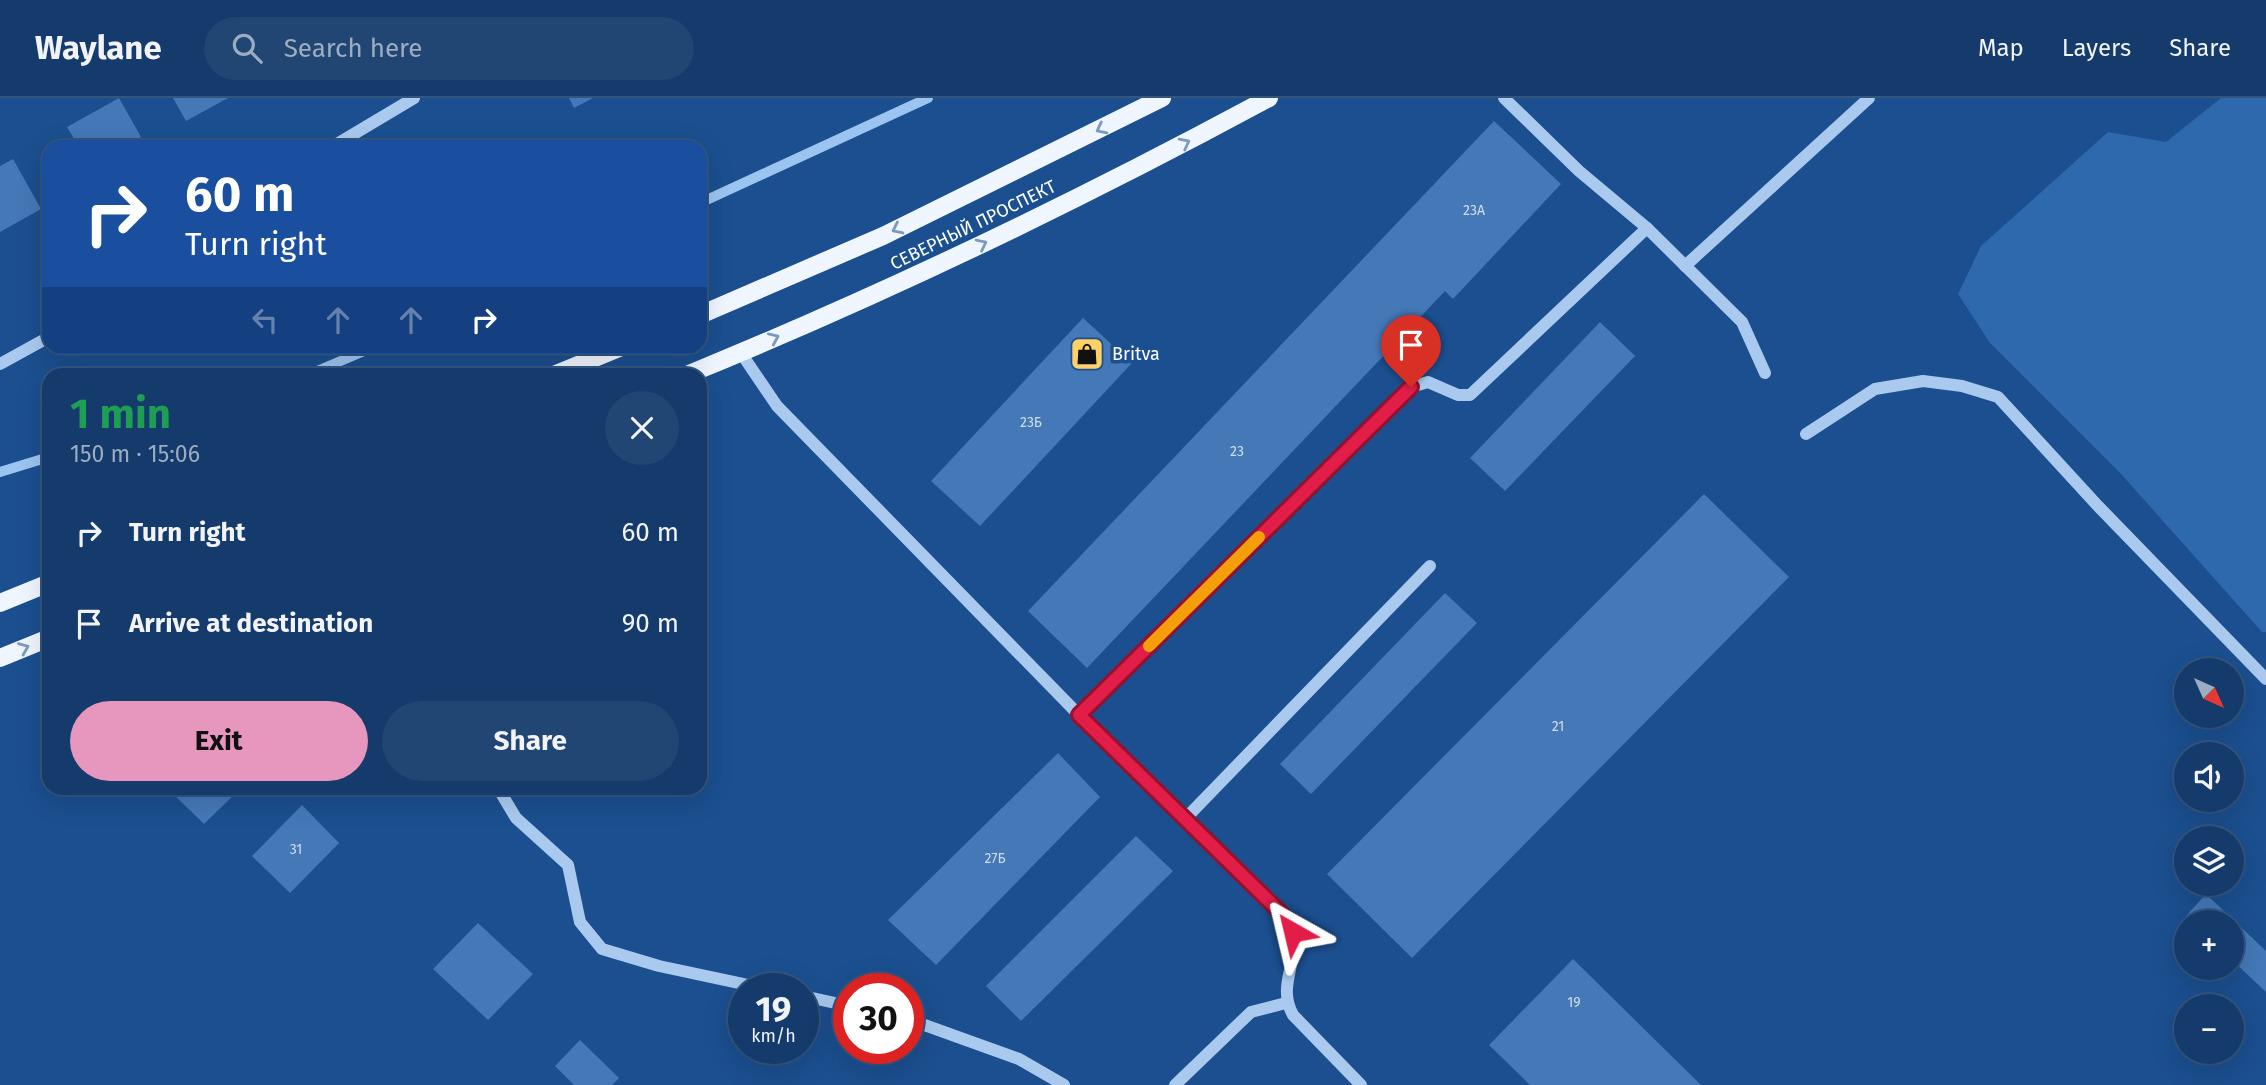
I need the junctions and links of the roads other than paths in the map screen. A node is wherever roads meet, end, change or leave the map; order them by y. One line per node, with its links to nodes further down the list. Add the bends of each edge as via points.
1 (414, 98): 6 (street)
2 (1162, 98): 9 (main road, СЕВЕРНЫЙ ПРОСПЕКТ, one-way to 9, via 883,236)
3 (1269, 98): 11 (main road, СЕВЕРНЫЙ ПРОСПЕКТ, one-way to 3, via 1037,218)
4 (1504, 98): 7 (street, via 1579,171)
5 (1870, 98): 8 (street)
6 (344, 140)
7 (1647, 228): 8 (street); 24 (street, via 1470,395 1458,396 1428,382 1411,387)
8 (1685, 266): 16 (street, via 1742,322)
9 (707, 312)
10 (42, 341): 13 (street)
11 (741, 353): 15 (main road, СЕВЕРНЫЙ ПРОСПЕКТ); 24 (street, via 777,406)
12 (605, 354): 14 (main road)
13 (0, 364)
14 (571, 368)
15 (704, 368)
16 (1765, 373)
17 (1805, 434): 23 (street, via 1875,389 1923,381 1998,397)
18 (1430, 566): 26 (street)
19 (42, 586): 20 (main road)
20 (0, 603)
21 (42, 641): 22 (main road, one-way to 21)
22 (0, 659)
23 (2266, 678)
24 (1079, 715): 26 (street)
25 (502, 795): 27 (street, via 516,818 568,865 580,922 602,949)
26 (1185, 819): 28 (street, via 1283,915 1293,932)
27 (728, 981)
28 (1286, 1003): 31 (street, via 1251,1012); 32 (street)
29 (924, 1025): 30 (street, via 1019,1059)
30 (1064, 1085)
31 (1175, 1085)
32 (1362, 1085)

